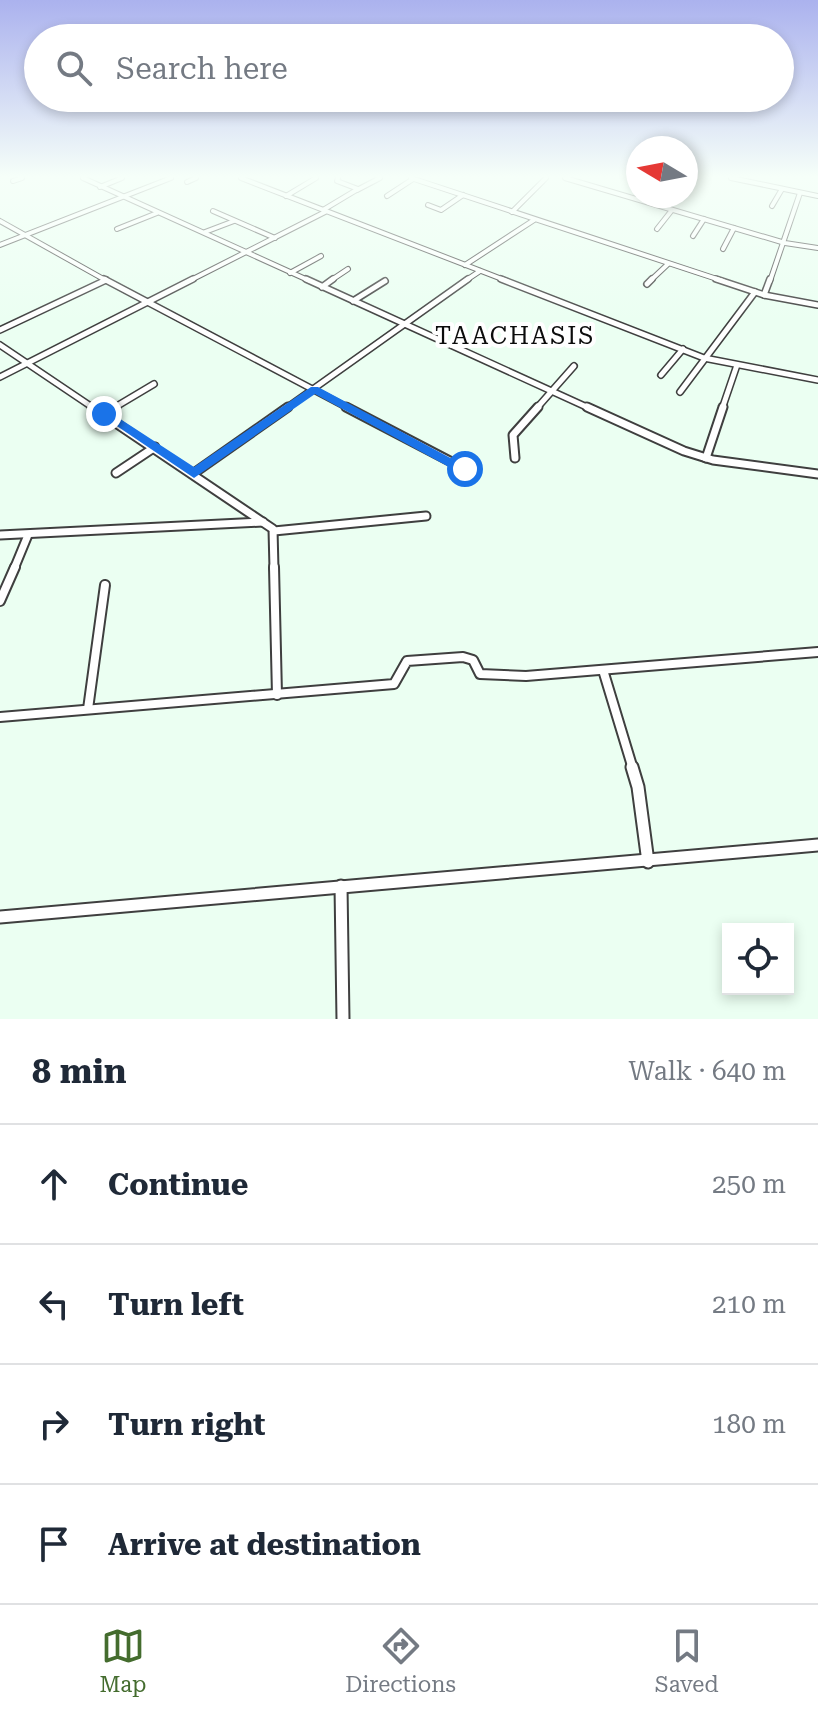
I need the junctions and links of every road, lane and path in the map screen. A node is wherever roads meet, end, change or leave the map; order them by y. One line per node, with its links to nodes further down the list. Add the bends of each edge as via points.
1 (8, 226): 19 (street)
2 (49, 226): 19 (street)
3 (126, 226): 16 (street)
4 (189, 226): 18 (street)
5 (222, 226): 18 (street)
6 (245, 226): 21 (street)
7 (298, 226): 21 (street)
8 (362, 226): 29 (street)
9 (525, 226): 29 (street)
10 (551, 226): 28 (street)
11 (660, 226): 17 (street)
12 (700, 226): 20 (street)
13 (726, 226): 15 (street)
14 (790, 226): 22 (street)
15 (734, 228): 22 (street); 25 (street)
16 (117, 229)
17 (657, 229)
18 (205, 232): 26 (street)
19 (25, 235): 23 (street); 33 (street)
20 (693, 236)
21 (275, 238): 26 (street)
22 (785, 243): 24 (street); 38 (street)
23 (0, 245)
24 (818, 248)
25 (723, 249)
26 (245, 253): 32 (street); 40 (street)
27 (321, 256): 32 (street)
28 (668, 264): 35 (street); 37 (street)
29 (465, 265): 31 (street)
30 (348, 269): 36 (street)
31 (480, 271): 42 (street); 45 (street)
32 (290, 273): 36 (street)
33 (106, 280): 40 (street); 43 (street)
34 (385, 281): 39 (street)
35 (647, 284)
36 (322, 287): 39 (street)
37 (755, 292): 38 (street); 46 (street)
38 (764, 295): 41 (street)
39 (353, 301): 42 (street)
40 (146, 303): 47 (street); 54 (street)
41 (818, 305)
42 (408, 325): 54 (street); 55 (street)
43 (0, 330)
44 (0, 345): 47 (street)
45 (683, 349): 46 (street); 50 (street)
46 (704, 358): 48 (street); 56 (street)
47 (27, 363): 51 (street); 57 (street)
48 (737, 365): 52 (street); 60 (street)
49 (574, 366): 55 (street)
50 (661, 375)
51 (0, 377)
52 (818, 380)
53 (154, 384): 57 (street)
54 (314, 390): 61 (street); 63 (street)
55 (552, 390): 59 (street, via 513,435); 60 (street)
56 (680, 392)
57 (104, 414): 58 (street)
58 (155, 447): 62 (street); 63 (street)
59 (515, 458)
60 (706, 458): 64 (street)
61 (465, 469)
62 (116, 473)
63 (194, 473): 66 (street)
64 (818, 474)
65 (426, 516): 67 (street)
66 (263, 522): 67 (street); 69 (street)
67 (274, 531): 74 (street)
68 (0, 535): 69 (street)
69 (28, 535): 71 (street)
70 (105, 585): 75 (street)
71 (0, 601)
72 (818, 652): 73 (street)
73 (603, 670): 74 (street, via 485,675 469,658 407,661 394,684); 78 (street, via 638,787)
74 (277, 695): 75 (street)
75 (88, 709): 76 (street)
76 (0, 717)
77 (818, 845): 78 (street)
78 (648, 862): 79 (street)
79 (341, 886): 80 (street); 81 (street)
80 (0, 917)
81 (343, 1019)

